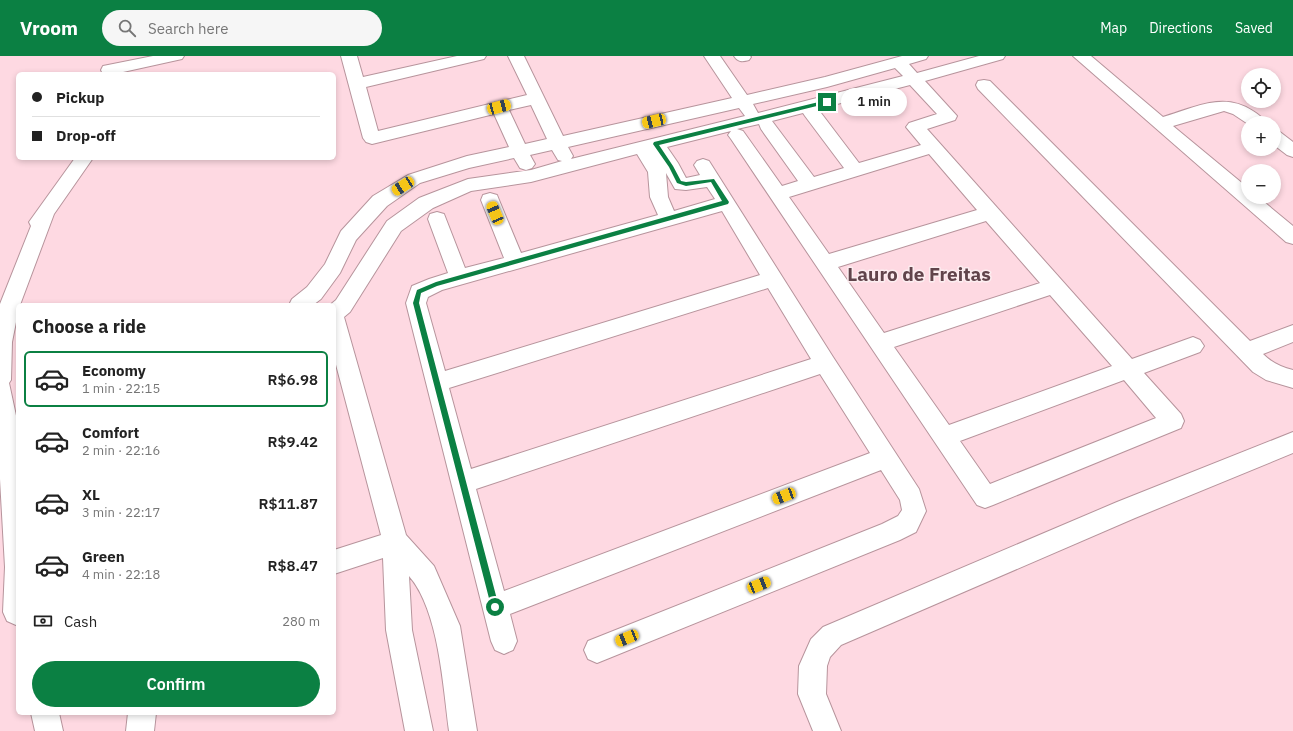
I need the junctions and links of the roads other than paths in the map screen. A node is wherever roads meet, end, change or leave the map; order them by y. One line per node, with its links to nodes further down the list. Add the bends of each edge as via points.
1 (176, 56): 11 (street)
2 (349, 56): 13 (street)
3 (478, 56): 13 (street)
4 (516, 56): 15 (street)
5 (712, 56): 16 (street)
6 (920, 56): 10 (street)
7 (997, 56): 9 (street)
8 (1081, 56): 21 (street)
9 (970, 59): 12 (street)
10 (898, 62): 12 (street); 16 (street, via 827,82)
11 (109, 67)
12 (914, 79): 20 (street); 26 (street, via 950,116 915,127)
13 (357, 84): 17 (street, via 372,138)
14 (984, 85): 56 (street)
15 (536, 98): 17 (street); 24 (street)
16 (743, 101): 20 (street); 24 (street)
17 (499, 107): 27 (street)
18 (812, 112): 31 (street)
19 (1248, 116): 21 (street, via 1239,109 1224,105)
20 (762, 122): 25 (street); 33 (street)
21 (1160, 124): 42 (street)
22 (737, 134): 34 (street)
23 (1281, 142): 28 (street)
24 (558, 143): 27 (street); 30 (street)
25 (649, 146): 30 (street); 36 (street, via 672,167 679,182 686,184 708,173); 41 (street, via 657,172 659,197)
26 (933, 148): 31 (street); 38 (street)
27 (520, 150): 32 (street); 50 (street, via 467,162 414,179 380,201 348,236 333,268 314,293)
28 (1293, 151)
29 (83, 160): 37 (street)
30 (569, 166): 32 (street)
31 (855, 170): 33 (street)
32 (531, 176): 51 (street, via 468,185 426,203 394,226 343,306)
33 (810, 184): 34 (street)
34 (778, 194): 45 (street)
35 (490, 200): 44 (street)
36 (726, 202): 41 (street); 47 (street)
37 (46, 210): 49 (street); 60 (street, via 9,307 1,342)
38 (990, 213): 45 (street); 48 (street)
39 (1293, 214): 42 (street)
40 (436, 219): 46 (street)
41 (669, 219): 44 (street)
42 (1274, 221): 43 (street)
43 (1293, 237)
44 (515, 262): 46 (street)
45 (825, 263): 54 (street)
46 (459, 277): 61 (street, via 419,292 416,303)
47 (774, 278): 57 (street); 61 (street)
48 (1054, 286): 54 (street); 58 (street)
49 (0, 287)
50 (302, 303)
51 (336, 311)
52 (336, 325): 70 (street)
53 (1293, 333): 56 (street)
54 (880, 344): 64 (street)
55 (1193, 346): 58 (street)
56 (1246, 351): 59 (street, via 1261,366 1274,374)
57 (825, 364): 67 (street); 68 (street)
58 (1128, 369): 64 (street); 64 (street, via 1173,420 985,497)
59 (1293, 379)
60 (0, 380)
61 (437, 384): 68 (street)
62 (0, 386): 63 (street); 65 (street)
63 (16, 390)
64 (944, 437)
65 (9, 438): 69 (street)
66 (1293, 442): 83 (street, via 1126,510 832,636 820,648 813,666 812,694)
67 (884, 458): 73 (street); 76 (street, via 911,497 914,511 907,524)
68 (462, 483): 73 (street)
69 (16, 538)
70 (395, 542): 71 (street); 81 (street, via 398,630); 82 (street, via 425,575 447,626)
71 (336, 561)
72 (0, 585): 74 (street)
73 (495, 607): 75 (street)
74 (16, 614)
75 (504, 641)
76 (597, 650)
77 (46, 715): 79 (street)
78 (142, 715): 80 (street)
79 (50, 731)
80 (140, 731)
81 (419, 731)
82 (464, 731)
83 (827, 731)

